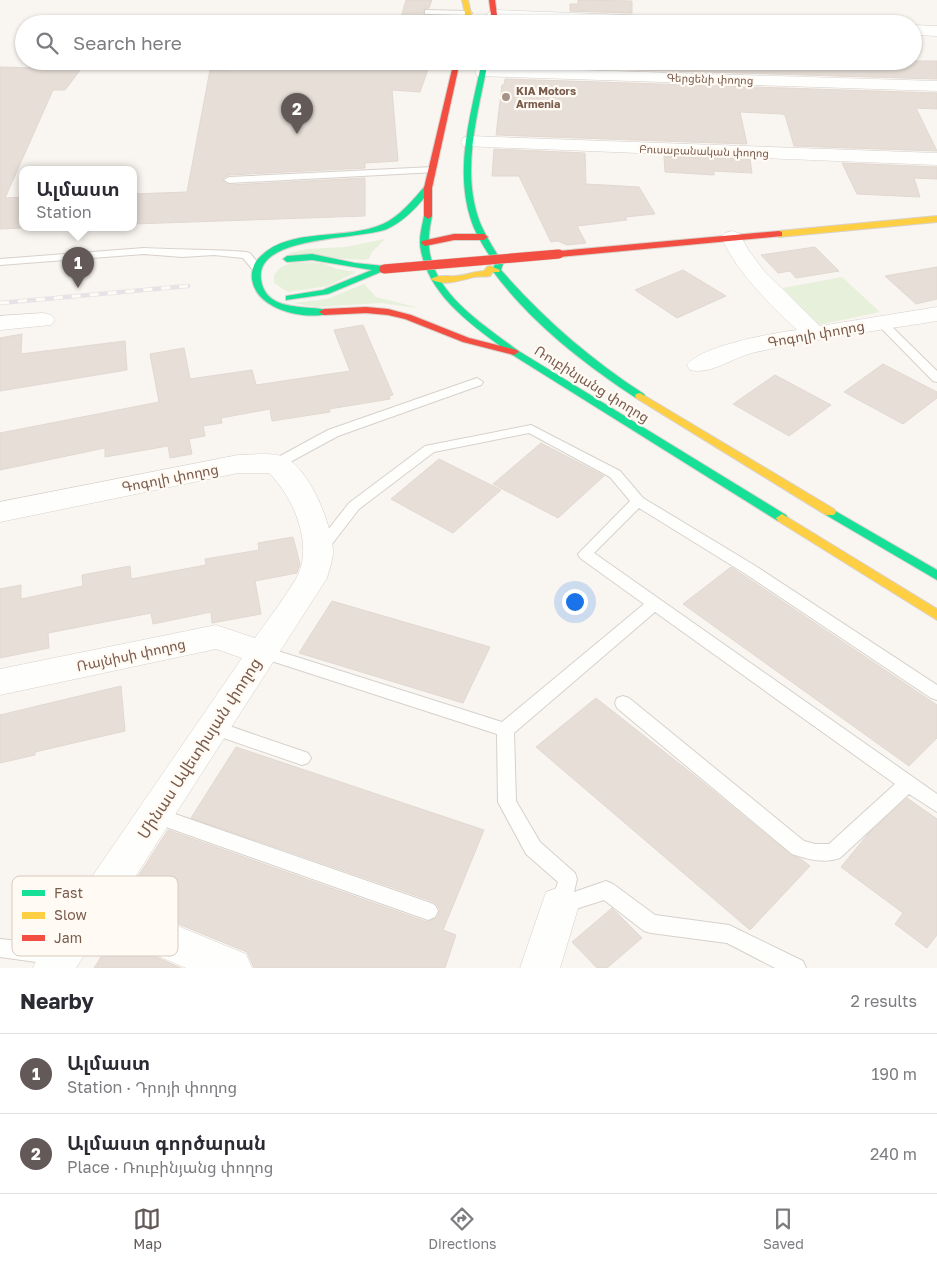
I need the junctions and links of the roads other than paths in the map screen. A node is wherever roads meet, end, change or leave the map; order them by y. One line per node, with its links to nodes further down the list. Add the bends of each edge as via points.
1 (465, 0): 5 (main road)
2 (428, 12): 4 (lane)
3 (493, 13): 6 (street)
4 (448, 15)
5 (467, 15)
6 (537, 15)
7 (922, 30): 8 (street)
8 (937, 31)
9 (455, 70): 15 (main road, Ռուբինյանց փողոց)
10 (483, 70): 13 (main road, Ռուբինյանց փողոց)
11 (556, 70): 12 (street, Գերցենի փողոց)
12 (937, 86)
13 (470, 142): 14 (street, Բուսաբանական փողոց); 19 (main road, Ռուբինյանց փողոց, via 467,184 474,219)
14 (937, 159)
15 (433, 170): 16 (lane); 17 (main road, Ռուբինյանց փողոց)
16 (229, 180)
17 (428, 188): 21 (main road, Ռուբինյանց փողոց, via 431,202); 23 (main road, via 411,207 381,228 277,248 266,254)
18 (937, 219): 20 (main road)
19 (484, 237): 21 (main road, via 440,238); 25 (main road, Ռուբինյանց փողոց, via 498,264)
20 (732, 237): 24 (main road, bridge); 32 (street, via 736,248 762,282)
21 (425, 243): 26 (main road, Ռուբինյանց փողոց, via 427,263)
22 (0, 262): 23 (lane, via 144,251 214,252 246,255)
23 (256, 267): 24 (main road, via 303,256); 27 (main road, via 257,281)
24 (384, 269): 27 (main road, via 321,294)
25 (496, 270): 26 (main road, via 490,269 487,274 470,277); 41 (main road, Ռուբինյանց փողոց, via 516,297 567,346 640,398)
26 (436, 279): 33 (main road, Ռուբինյանց փողոց, via 461,310)
27 (268, 299): 33 (main road, via 286,308 315,312 372,309 388,312 465,340)
28 (937, 314): 30 (street, Գոգոլի փողոց)
29 (43, 320): 31 (street)
30 (881, 322): 32 (street, Գոգոլի փողոց); 35 (lane)
31 (0, 323)
32 (814, 334): 34 (street, Գոգոլի փողոց, via 731,351)
33 (514, 352): 43 (main road, Ռուբինյանց փողոց)
34 (699, 365)
35 (937, 378)
36 (477, 382): 37 (lane, via 333,433)
37 (276, 464): 39 (street, Գոգոլի փողոց, via 238,464); 40 (street, Մինաս Ավետիսյան փողոց, via 293,480 313,519)
38 (638, 501): 40 (lane, via 615,474 531,429 430,449 354,506); 42 (lane, via 585,554); 46 (lane, via 749,569)
39 (0, 512)
40 (318, 552): 44 (street, Մինաս Ավետիսյան փողոց, via 312,578)
41 (937, 576)
42 (655, 604): 49 (lane); 51 (lane)
43 (937, 615)
44 (262, 652): 45 (street, Ռայնիսի փողոց, via 216,637); 48 (street, Մինաս Ավետիսյան փողոց); 49 (lane)
45 (0, 682)
46 (937, 693)
47 (623, 703): 51 (lane, via 799,848 833,852)
48 (212, 727): 50 (lane); 53 (street, Մինաս Ավետիսյան փողոց)
49 (506, 730): 55 (lane, via 507,802 532,848 568,879)
50 (302, 758)
51 (908, 783): 52 (lane)
52 (937, 804)
53 (154, 815): 54 (street, Մինաս Ավետիսյան փողոց); 56 (lane)
54 (114, 876)
55 (560, 905): 61 (street); 62 (lane, via 606,890 651,924 729,934)
56 (428, 911)
57 (178, 945): 60 (street)
58 (33, 956): 59 (lane)
59 (57, 962)
60 (232, 968)
61 (540, 968)
62 (796, 968)

